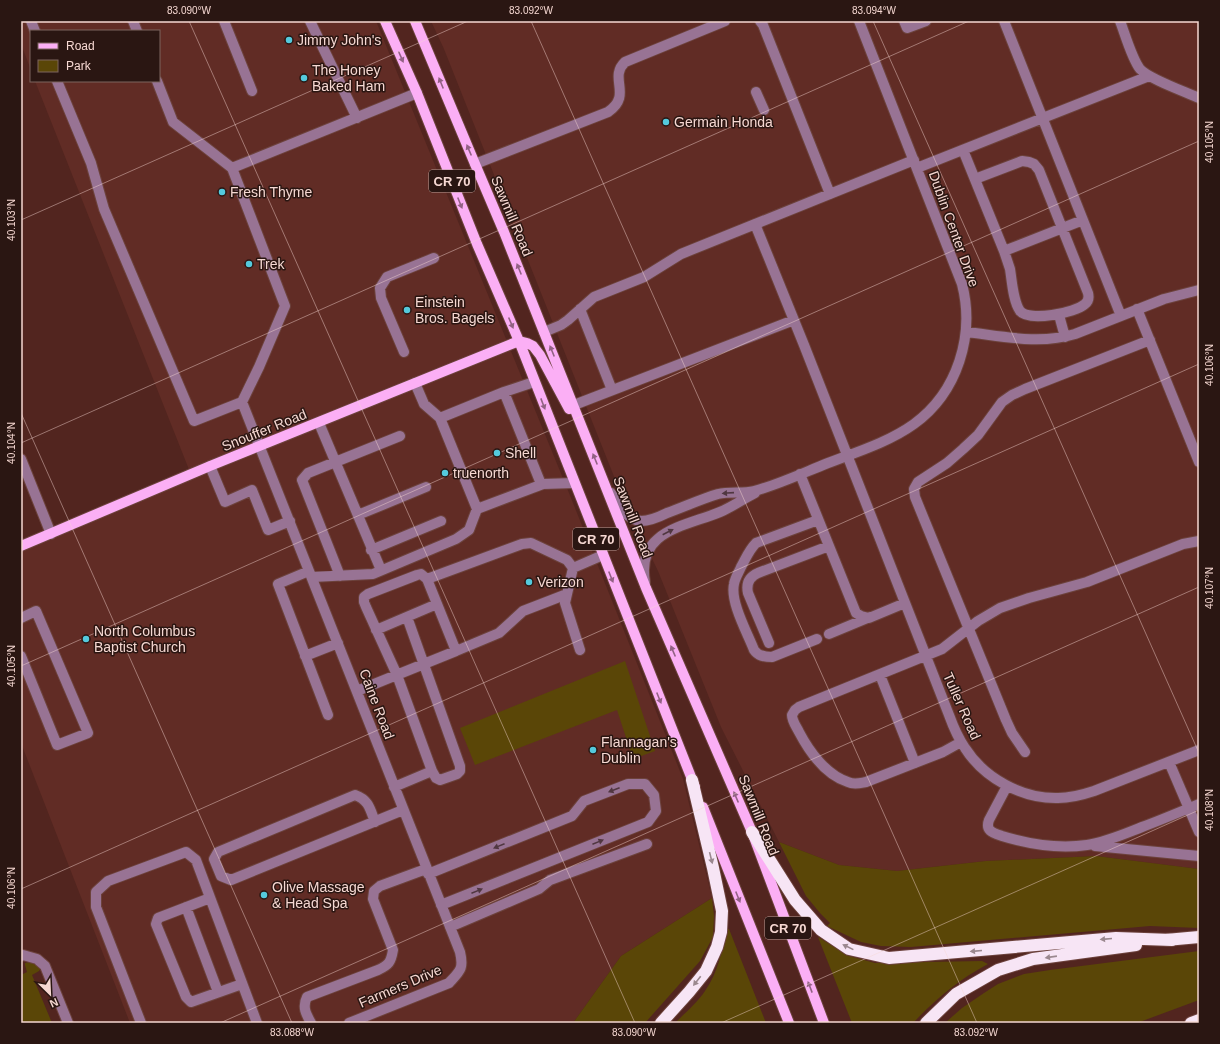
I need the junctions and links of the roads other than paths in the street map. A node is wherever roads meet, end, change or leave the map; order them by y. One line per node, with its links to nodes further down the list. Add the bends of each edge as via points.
1 (224, 21): 15 (street)
2 (310, 21): 20 (street)
3 (385, 21): 17 (main road, CR 70, one-way to 17)
4 (415, 21): 23 (main road, Sawmill Road / CR 70, one-way to 4)
5 (725, 21): 23 (street, via 625,62 618,74 618,101 608,112)
6 (859, 21): 24 (street, Dublin Center Drive)
7 (904, 21): 8 (street, via 907,28)
8 (926, 21)
9 (1004, 21): 21 (street)
10 (1120, 21): 12 (street, via 1138,66)
11 (765, 22): 27 (street)
12 (1149, 76): 18 (street); 21 (street)
13 (57, 82): 49 (street, via 91,163 104,209 194,421)
14 (157, 82): 25 (street, via 174,122)
15 (252, 91)
16 (756, 92): 19 (street)
17 (417, 93): 20 (street); 43 (main road, CR 70, one-way to 43)
18 (1199, 98)
19 (764, 110)
20 (357, 118): 25 (street)
21 (1042, 119): 22 (street); 28 (street)
22 (963, 150): 24 (street); 26 (street)
23 (475, 164): 39 (main road, Sawmill Road / CR 70, one-way to 23)
24 (915, 164): 27 (street); 40 (street, Dublin Center Drive, via 962,284 967,309)
25 (232, 168): 49 (street, via 285,306)
26 (975, 179): 30 (street, via 1020,162 1034,164 1039,170); 31 (street)
27 (830, 194): 29 (street)
28 (1083, 220): 30 (street); 37 (street)
29 (755, 224): 34 (street, via 681,254 644,277 594,297); 38 (street, Tuller Road)
30 (1062, 228): 31 (street); 36 (street, via 1088,298 1083,306)
31 (1004, 251): 36 (street, via 1016,302 1021,312 1028,315)
32 (434, 258): 44 (street, via 387,277 380,288 381,298)
33 (1199, 290): 35 (street)
34 (580, 309): 39 (street, via 565,322); 47 (street)
35 (1137, 309): 37 (street); 42 (street)
36 (1058, 315): 41 (street)
37 (1121, 316): 41 (street)
38 (794, 320): 47 (street); 56 (street, Tuller Road)
39 (544, 332): 50 (main road, Sawmill Road / CR 70, one-way to 39)
40 (966, 332): 41 (street, via 1038,340); 56 (street, Dublin Center Drive, via 956,371 932,408 899,433)
41 (1065, 337)
42 (1150, 340): 59 (street); 92 (street, via 1012,395 1002,402 978,435 963,449 915,485 914,497)
43 (518, 341): 45 (main road, CR 70); 46 (main road, Snouffer Road); 54 (main road, via 527,342 540,355)
44 (404, 352)
45 (534, 382): 48 (street); 64 (main road, CR 70, one-way to 64)
46 (415, 383): 51 (street, via 424,404); 52 (main road, Snouffer Road)
47 (612, 390): 50 (street)
48 (504, 392): 51 (street); 63 (street)
49 (242, 402): 55 (street, Caine Road)
50 (574, 405): 54 (main road, Sawmill Road / CR 70)
51 (440, 418): 67 (street)
52 (319, 423): 55 (main road, Snouffer Road); 58 (street)
53 (400, 436): 58 (street)
54 (587, 439): 62 (main road, Sawmill Road / CR 70, one-way to 54)
55 (260, 446): 60 (main road, Snouffer Road); 70 (street, Caine Road)
56 (847, 456): 61 (street, Dublin Center Drive); 87 (street, Tuller Road)
57 (21, 459): 72 (street)
58 (335, 462): 68 (street); 81 (street, via 308,473 302,480)
59 (1199, 462)
60 (210, 466): 70 (street, via 225,502 252,490 268,530); 72 (main road, Snouffer Road)
61 (800, 474): 66 (street, Dublin Center Drive); 69 (street)
62 (603, 479): 66 (street, Dublin Center Drive, one-way to 62, via 720,494 643,521 626,514); 85 (main road, Sawmill Road / CR 70)
63 (541, 484): 64 (street); 67 (street)
64 (574, 484): 77 (main road, CR 70)
65 (426, 487): 68 (street)
66 (767, 487): 85 (street, Dublin Center Drive, one-way to 66, via 645,560 654,542 665,533 726,509)
67 (478, 509): 79 (street, via 469,530 456,539)
68 (358, 515): 76 (street)
69 (818, 520): 75 (street); 82 (street, via 756,543 749,550)
70 (290, 521): 80 (street, Caine Road)
71 (441, 521): 76 (street)
72 (51, 534): 74 (main road, Snouffer Road)
73 (1199, 541): 92 (street, via 1183,544 1086,582 1015,602)
74 (21, 546)
75 (829, 546): 84 (street, via 755,574); 90 (street, via 856,612 865,618)
76 (371, 550): 79 (street)
77 (603, 555): 78 (street); 114 (main road, CR 70, one-way to 114)
78 (573, 568): 83 (street, via 567,560 531,543); 86 (street)
79 (381, 570): 81 (street, via 373,574)
80 (311, 574): 81 (street); 96 (street, Caine Road); 101 (street, via 278,584)
81 (340, 576)
82 (737, 576): 84 (street); 95 (street, via 733,592 735,604 757,654 772,657)
83 (427, 579): 88 (street); 93 (street, via 421,574 416,574 364,597)
84 (748, 581): 97 (street, via 748,593)
85 (646, 588): 121 (main road, Sawmill Road / CR 70, one-way to 85)
86 (567, 594): 98 (street, via 565,602); 99 (street, via 523,611 499,633)
87 (905, 603): 90 (street); 102 (street, Tuller Road)
88 (437, 604): 89 (street); 99 (street)
89 (407, 616): 93 (street); 103 (street)
90 (871, 617): 94 (street)
91 (21, 618): 100 (street, via 36,611 88,733 57,745)
92 (968, 629): 102 (street, via 947,646); 110 (street, via 1009,726)
93 (376, 630): 104 (street)
94 (829, 634)
95 (817, 639)
96 (338, 643): 101 (street); 106 (street, Caine Road)
97 (769, 643)
98 (580, 650)
99 (456, 651): 103 (street)
100 (21, 656)
101 (305, 656): 107 (street)
102 (926, 657): 105 (street); 108 (street, Tuller Road)
103 (424, 664): 104 (street); 113 (street, via 460,766 457,774 440,780)
104 (397, 675): 106 (street); 113 (street)
105 (880, 675): 112 (street); 112 (street, via 796,708 792,713 792,719 816,759 835,775 850,783 866,782)
106 (357, 691): 116 (street, Caine Road)
107 (328, 715)
108 (961, 742): 112 (street); 115 (street, Tuller Road, via 984,770)
109 (1199, 750): 111 (street, Tuller Road)
110 (1025, 752)
111 (1169, 762): 115 (street, Tuller Road, via 1099,789 1070,797 1046,798); 118 (street)
112 (915, 763)
113 (432, 771): 116 (street)
114 (692, 780): 143 (highway, one-way to 143, via 722,911 721,932 706,971); 144 (main road, CR 70, one-way to 144)
115 (1008, 786): 124 (street, via 988,822 992,832 1030,843)
116 (394, 787): 119 (street, Caine Road)
117 (1199, 804): 118 (street)
118 (1189, 808): 122 (street); 124 (street, via 1112,838)
119 (403, 810): 120 (street); 126 (street, Caine Road)
120 (375, 822): 120 (street, via 231,880 221,876 214,860 218,852 355,795 369,805)
121 (752, 832): 132 (highway, one-way to 121, via 1116,938 890,958 848,949 821,930 795,900); 145 (main road, Sawmill Road / CR 70, one-way to 121)
122 (1199, 832)
123 (647, 844): 130 (street, via 550,880 539,889)
124 (1078, 846): 125 (street)
125 (1199, 856)
126 (428, 872): 128 (street, Caine Road); 128 (street, one-way to 126, via 648,822 656,811 654,795 646,784 628,784 584,801 572,816); 141 (street, via 380,886 374,891 372,898 393,950 392,958 387,965 307,997 304,1002 305,1010)
127 (210, 898): 129 (street); 135 (street); 139 (street, via 196,860 186,852 108,880 96,892 96,907)
128 (441, 905): 130 (street, Caine Road)
129 (186, 907): 136 (street); 136 (street, via 158,918 156,924 186,997 191,1002)
130 (450, 927): 134 (street, Caine Road, via 460,952)
131 (1199, 937): 132 (highway)
132 (1172, 940): 146 (highway, one-way to 146, via 1033,959 998,970 956,994)
133 (21, 956): 138 (street, via 37,959 45,966)
134 (460, 972): 142 (street, Farmers Drive, via 449,983)
135 (242, 984): 136 (street); 140 (street)
136 (218, 992)
137 (1199, 1020): 147 (highway)
138 (68, 1023)
139 (141, 1023)
140 (257, 1023)
141 (311, 1023)
142 (350, 1023)
143 (661, 1023)
144 (789, 1023)
145 (824, 1023)
146 (926, 1023)
147 (1191, 1023)

